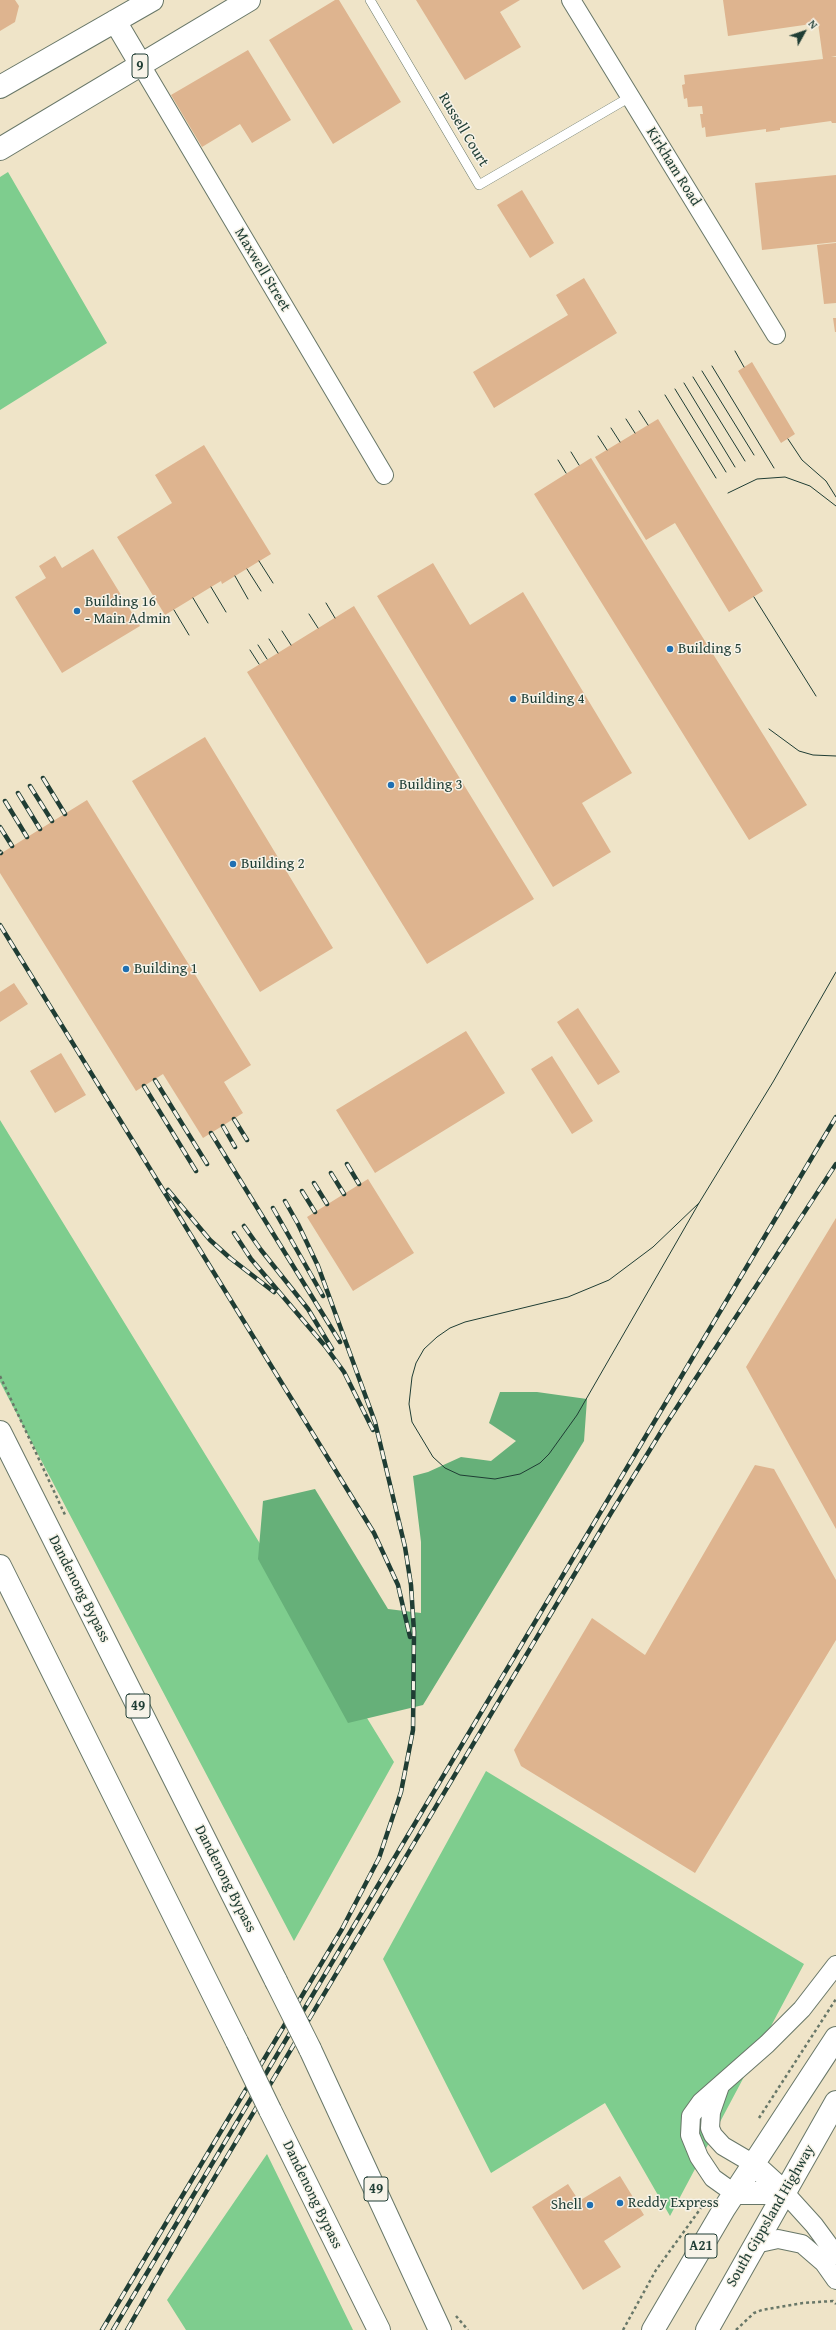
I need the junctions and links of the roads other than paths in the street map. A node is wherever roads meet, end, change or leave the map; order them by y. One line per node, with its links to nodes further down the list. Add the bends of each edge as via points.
1 (152, 0): 5 (highway)
2 (249, 0): 6 (highway, 9)
3 (370, 0): 8 (lane, Russell Court, via 479,185)
4 (571, 0): 8 (street, Kirkham Road)
5 (115, 22): 6 (highway); 7 (highway)
6 (141, 65): 9 (highway, 9); 11 (street, Maxwell Street)
7 (0, 87)
8 (630, 97): 10 (street, Kirkham Road)
9 (0, 149)
10 (776, 335)
11 (384, 475)
12 (0, 1432): 25 (highway, Dandenong Bypass / 49, bridge, via 310,2049)
13 (0, 1566): 24 (highway, Dandenong Bypass, bridge)
14 (836, 1965): 16 (street, via 814,1995 784,2028)
15 (836, 2038): 18 (highway, A21)
16 (722, 2084): 18 (street, via 711,2112 712,2135 723,2146); 19 (street, via 694,2111 689,2126 699,2157 709,2173)
17 (836, 2102): 20 (highway, South Gippsland Highway)
18 (752, 2163): 19 (highway, A21); 20 (highway)
19 (734, 2193): 20 (highway); 26 (highway, A21, via 694,2256)
20 (785, 2194): 21 (highway, South Gippsland Highway); 22 (street, via 814,2225)
21 (755, 2244): 23 (street, via 778,2239 802,2244 821,2260); 27 (highway, South Gippsland Highway)
22 (836, 2255)
23 (836, 2280)
24 (379, 2330)
25 (440, 2330)
26 (653, 2330)
27 (707, 2330)

